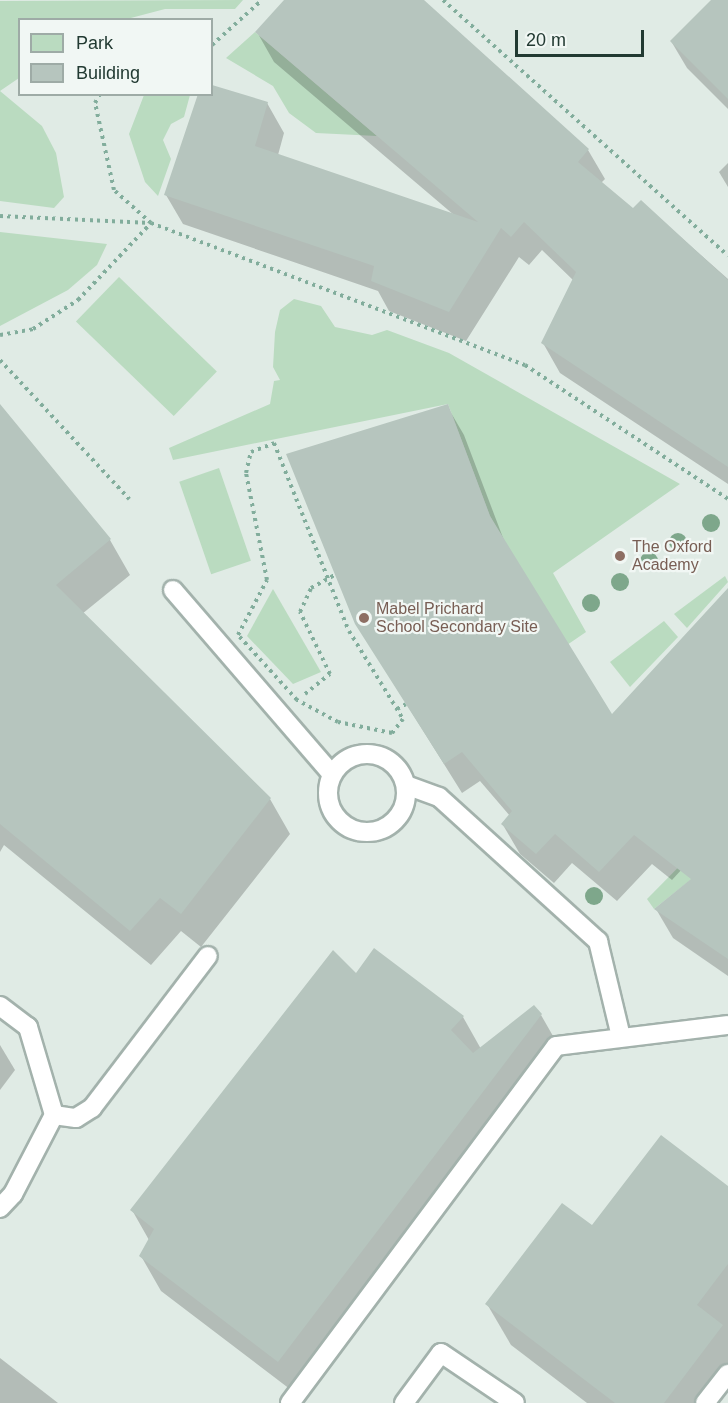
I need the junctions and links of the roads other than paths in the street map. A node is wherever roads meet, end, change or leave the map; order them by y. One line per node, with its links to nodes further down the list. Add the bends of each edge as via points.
1 (173, 590): 2 (lane)
2 (332, 774): 3 (lane, via 349,758 373,754 394,765); 3 (lane, via 327,786 332,813 354,831 367,833 393,823 406,800)
3 (406, 786): 7 (lane, via 439,797 598,941)
4 (207, 956): 8 (lane, via 92,1108 76,1118)
5 (0, 1006): 8 (lane, via 28,1027)
6 (728, 1025): 7 (lane)
7 (621, 1037): 11 (lane, via 556,1046)
8 (54, 1114): 9 (lane, via 13,1194)
9 (0, 1208)
10 (728, 1374): 14 (lane)
11 (290, 1403)
12 (404, 1403): 13 (lane, via 441,1353)
13 (515, 1403)
14 (705, 1403)

